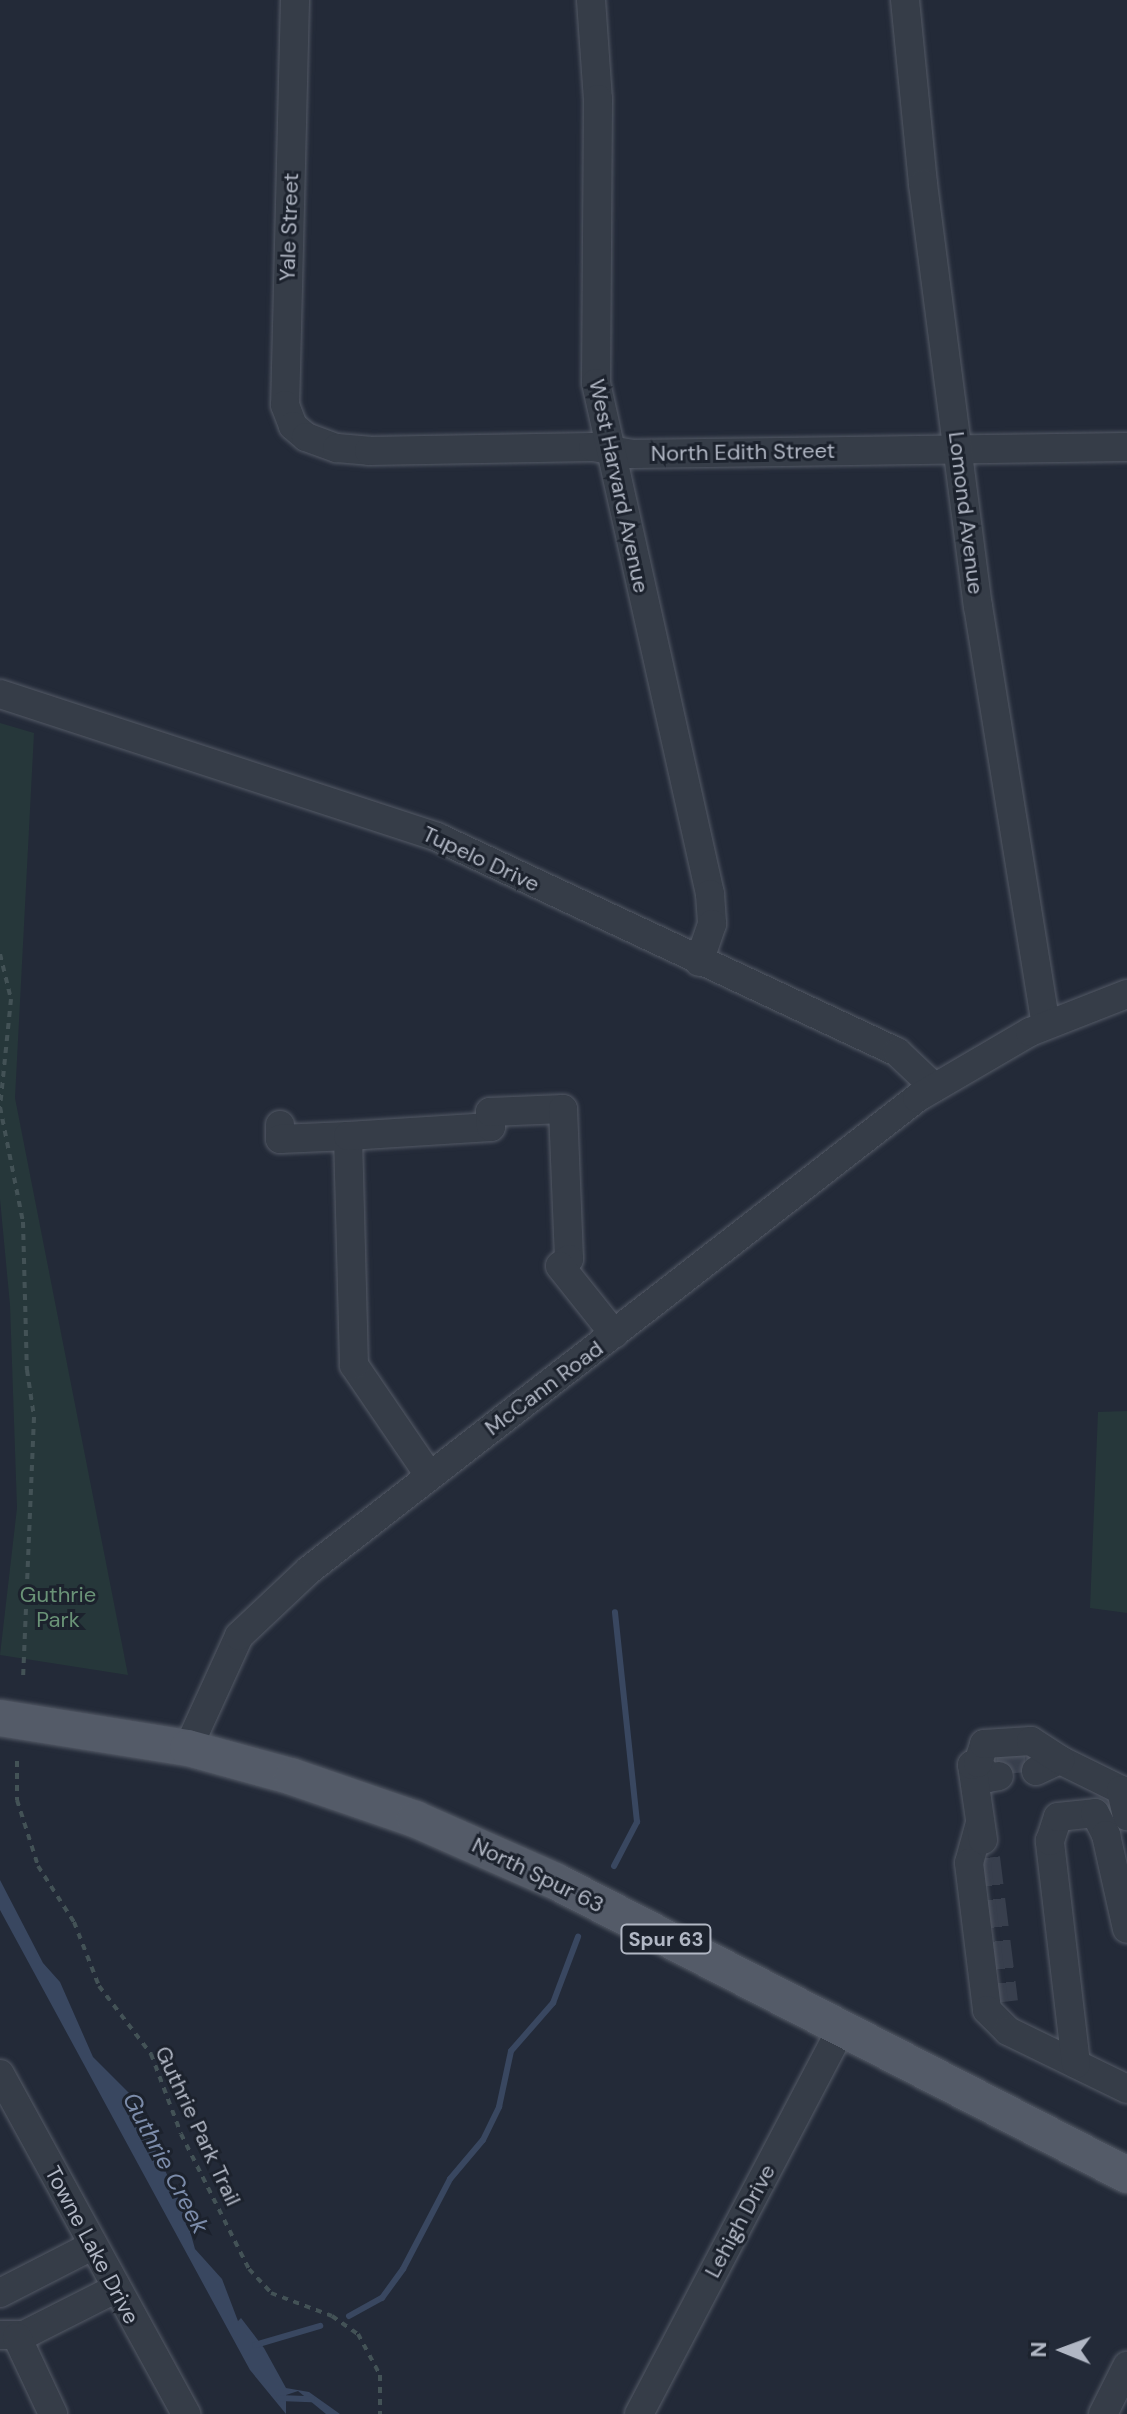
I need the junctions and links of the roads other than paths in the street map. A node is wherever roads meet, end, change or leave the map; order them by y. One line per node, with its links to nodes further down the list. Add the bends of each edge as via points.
1 (295, 0): 4 (street, Yale Street, via 285,405 293,426)
2 (591, 0): 7 (street, West Harvard Avenue, via 598,113 594,369)
3 (905, 0): 6 (street, Lomond Avenue)
4 (314, 441): 7 (street, North Edith Street, via 359,451)
5 (1127, 447): 6 (street, North Edith Street)
6 (959, 449): 7 (street, North Edith Street, via 631,454); 11 (street, Lomond Avenue, via 983,639)
7 (611, 450): 9 (street, West Harvard Avenue, via 710,894 712,924)
8 (0, 694): 9 (street, Tupelo Drive, via 384,817)
9 (699, 962): 12 (street, Tupelo Drive, via 897,1052)
10 (1127, 994): 11 (street, McCann Road)
11 (1046, 1024): 12 (street, McCann Road)
12 (934, 1087): 15 (street, McCann Road)
13 (280, 1125): 14 (street, via 280,1139)
14 (348, 1136): 15 (street, via 491,1127 490,1112 563,1109 569,1259 560,1266); 16 (street, via 354,1365)
15 (614, 1334): 16 (street, McCann Road)
16 (429, 1475): 18 (street, McCann Road, via 255,1617 223,1666)
17 (0, 1718): 18 (main road, Spur 63)
18 (188, 1748): 24 (main road, North Spur 63 / Spur 63, via 355,1797 484,1848)
19 (1127, 1816): 20 (street, via 1121,1790 1043,1763 1031,1741 984,1744 991,1767 972,1765)
20 (980, 1823): 21 (street); 25 (street, via 969,1863 987,2010)
21 (986, 1858)
22 (1127, 1929): 26 (street, via 1106,1835 1095,1813 1058,1817 1050,1841)
23 (1004, 2002): 25 (street)
24 (841, 2029): 29 (main road, North Spur 63 / Spur 63); 37 (street, Lehigh Drive)
25 (1008, 2031): 26 (street)
26 (1076, 2064): 28 (street)
27 (0, 2074): 30 (street, Towne Lake Drive)
28 (1127, 2089)
29 (1127, 2175)
30 (92, 2246): 31 (street, Towne Lake Drive); 32 (street)
31 (115, 2289): 33 (street); 36 (street, Towne Lake Drive)
32 (0, 2293)
33 (9, 2336): 35 (street)
34 (1127, 2366): 38 (street)
35 (53, 2414)
36 (186, 2414)
37 (639, 2414)
38 (1103, 2414)

